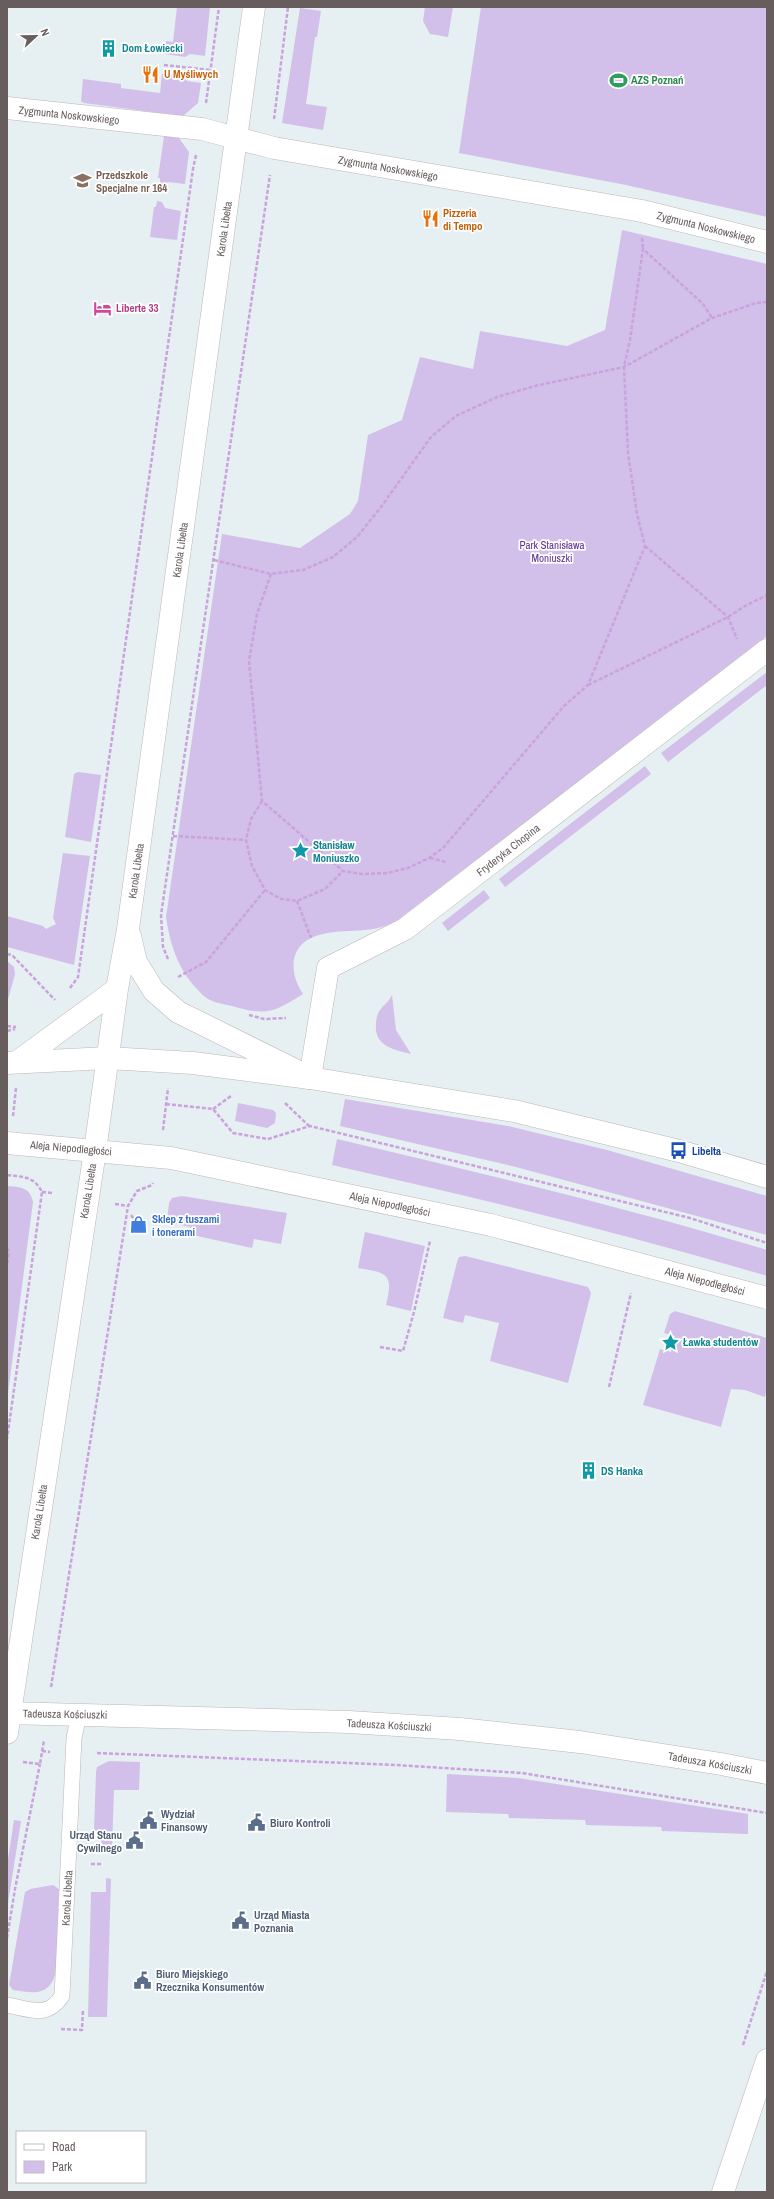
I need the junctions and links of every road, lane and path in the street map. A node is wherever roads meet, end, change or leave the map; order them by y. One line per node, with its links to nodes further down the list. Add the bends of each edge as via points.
1 (219, 7): 5 (path)
2 (254, 7): 8 (street, Karola Libelta)
3 (288, 7): 9 (path, via 273,118 277,128)
4 (164, 65): 5 (path)
5 (210, 70): 7 (path)
6 (7, 108): 7 (street, Zygmunta Noskowskiego)
7 (202, 129): 8 (street, Zygmunta Noskowskiego); 36 (path, via 193,169 78,977)
8 (236, 138): 9 (street, Zygmunta Noskowskiego); 28 (street, Karola Libelta)
9 (274, 148): 10 (street, Zygmunta Noskowskiego, via 642,211); 15 (path)
10 (767, 242)
11 (767, 302): 12 (path, via 756,303)
12 (712, 318): 13 (path); 13 (path, via 703,304 643,249)
13 (624, 367): 14 (path, via 628,453 637,514); 16 (path, via 520,390 497,397 456,416 431,437 357,537 333,557 309,567)
14 (645, 546): 18 (path); 21 (path)
15 (214, 560): 16 (path); 23 (path)
16 (271, 574): 22 (path, via 257,614 250,661)
17 (767, 596): 18 (path)
18 (728, 617): 19 (path); 21 (path)
19 (738, 642)
20 (767, 650): 42 (street, Fryderyka Chopina, via 405,929 328,968)
21 (588, 685): 25 (path, via 564,706 443,848 408,868 387,874)
22 (262, 801): 24 (path, via 251,819); 25 (path)
23 (173, 836): 24 (path); 31 (path, via 161,915 163,947)
24 (246, 840): 26 (path, via 252,866)
25 (343, 871): 27 (path, via 325,889)
26 (265, 890): 27 (path, via 281,899); 33 (path, via 206,962)
27 (297, 901): 29 (path)
28 (128, 929): 35 (street, Karola Libelta); 42 (street, via 136,962 154,991 178,1012)
29 (311, 938)
30 (7, 954): 37 (path, via 12,955)
31 (171, 966)
32 (173, 972): 33 (path)
33 (176, 978): 34 (path)
34 (181, 983)
35 (117, 989): 40 (street, Karola Libelta); 41 (street)
36 (66, 993)
37 (58, 1003)
38 (7, 1026): 39 (path)
39 (18, 1028)
40 (108, 1058): 41 (street); 42 (street, via 193,1063); 53 (street, Karola Libelta)
41 (12, 1062)
42 (310, 1078): 55 (street, via 514,1112 680,1151)
43 (169, 1082): 47 (path)
44 (16, 1086): 49 (path)
45 (232, 1095): 48 (path)
46 (284, 1102): 50 (path)
47 (166, 1104): 48 (path); 51 (path)
48 (213, 1109): 50 (path, via 233,1133 268,1139)
49 (13, 1116)
50 (310, 1126): 64 (path, via 690,1218)
51 (163, 1130)
52 (7, 1143): 53 (street, Aleja Niepodległości)
53 (95, 1151): 68 (street, Aleja Niepodległości, via 158,1155 491,1226); 74 (street, Karola Libelta)
54 (7, 1175): 57 (path, via 28,1177 34,1180)
55 (767, 1177)
56 (152, 1185): 60 (path, via 137,1192)
57 (42, 1192): 58 (path); 71 (path)
58 (53, 1193)
59 (112, 1203): 60 (path)
60 (128, 1206): 72 (path)
61 (132, 1215): 62 (path)
62 (134, 1219)
63 (430, 1241): 69 (path, via 403,1351)
64 (767, 1243)
65 (7, 1248): 66 (path)
66 (7, 1265)
67 (631, 1293): 70 (path)
68 (767, 1298)
69 (380, 1347)
70 (609, 1387)
71 (7, 1439)
72 (50, 1690)
73 (79, 1714): 74 (street, Tadeusza Kościuszki); 77 (lane, Karola Libelta); 80 (street, Tadeusza Kościuszki, via 348,1722 467,1730 580,1742)
74 (8, 1720)
75 (44, 1738): 76 (path)
76 (42, 1751): 77 (path); 79 (path)
77 (73, 1752): 81 (path, via 396,1765 522,1773); 85 (lane, Karola Libelta, via 62,1996 51,2009 42,2012)
78 (23, 1762): 79 (path)
79 (40, 1764): 84 (path, via 14,1889)
80 (767, 1773)
81 (767, 1813)
82 (88, 1864): 83 (path)
83 (101, 1864)
84 (7, 1938)
85 (7, 2005)
86 (767, 2060): 87 (street)
87 (723, 2192)

